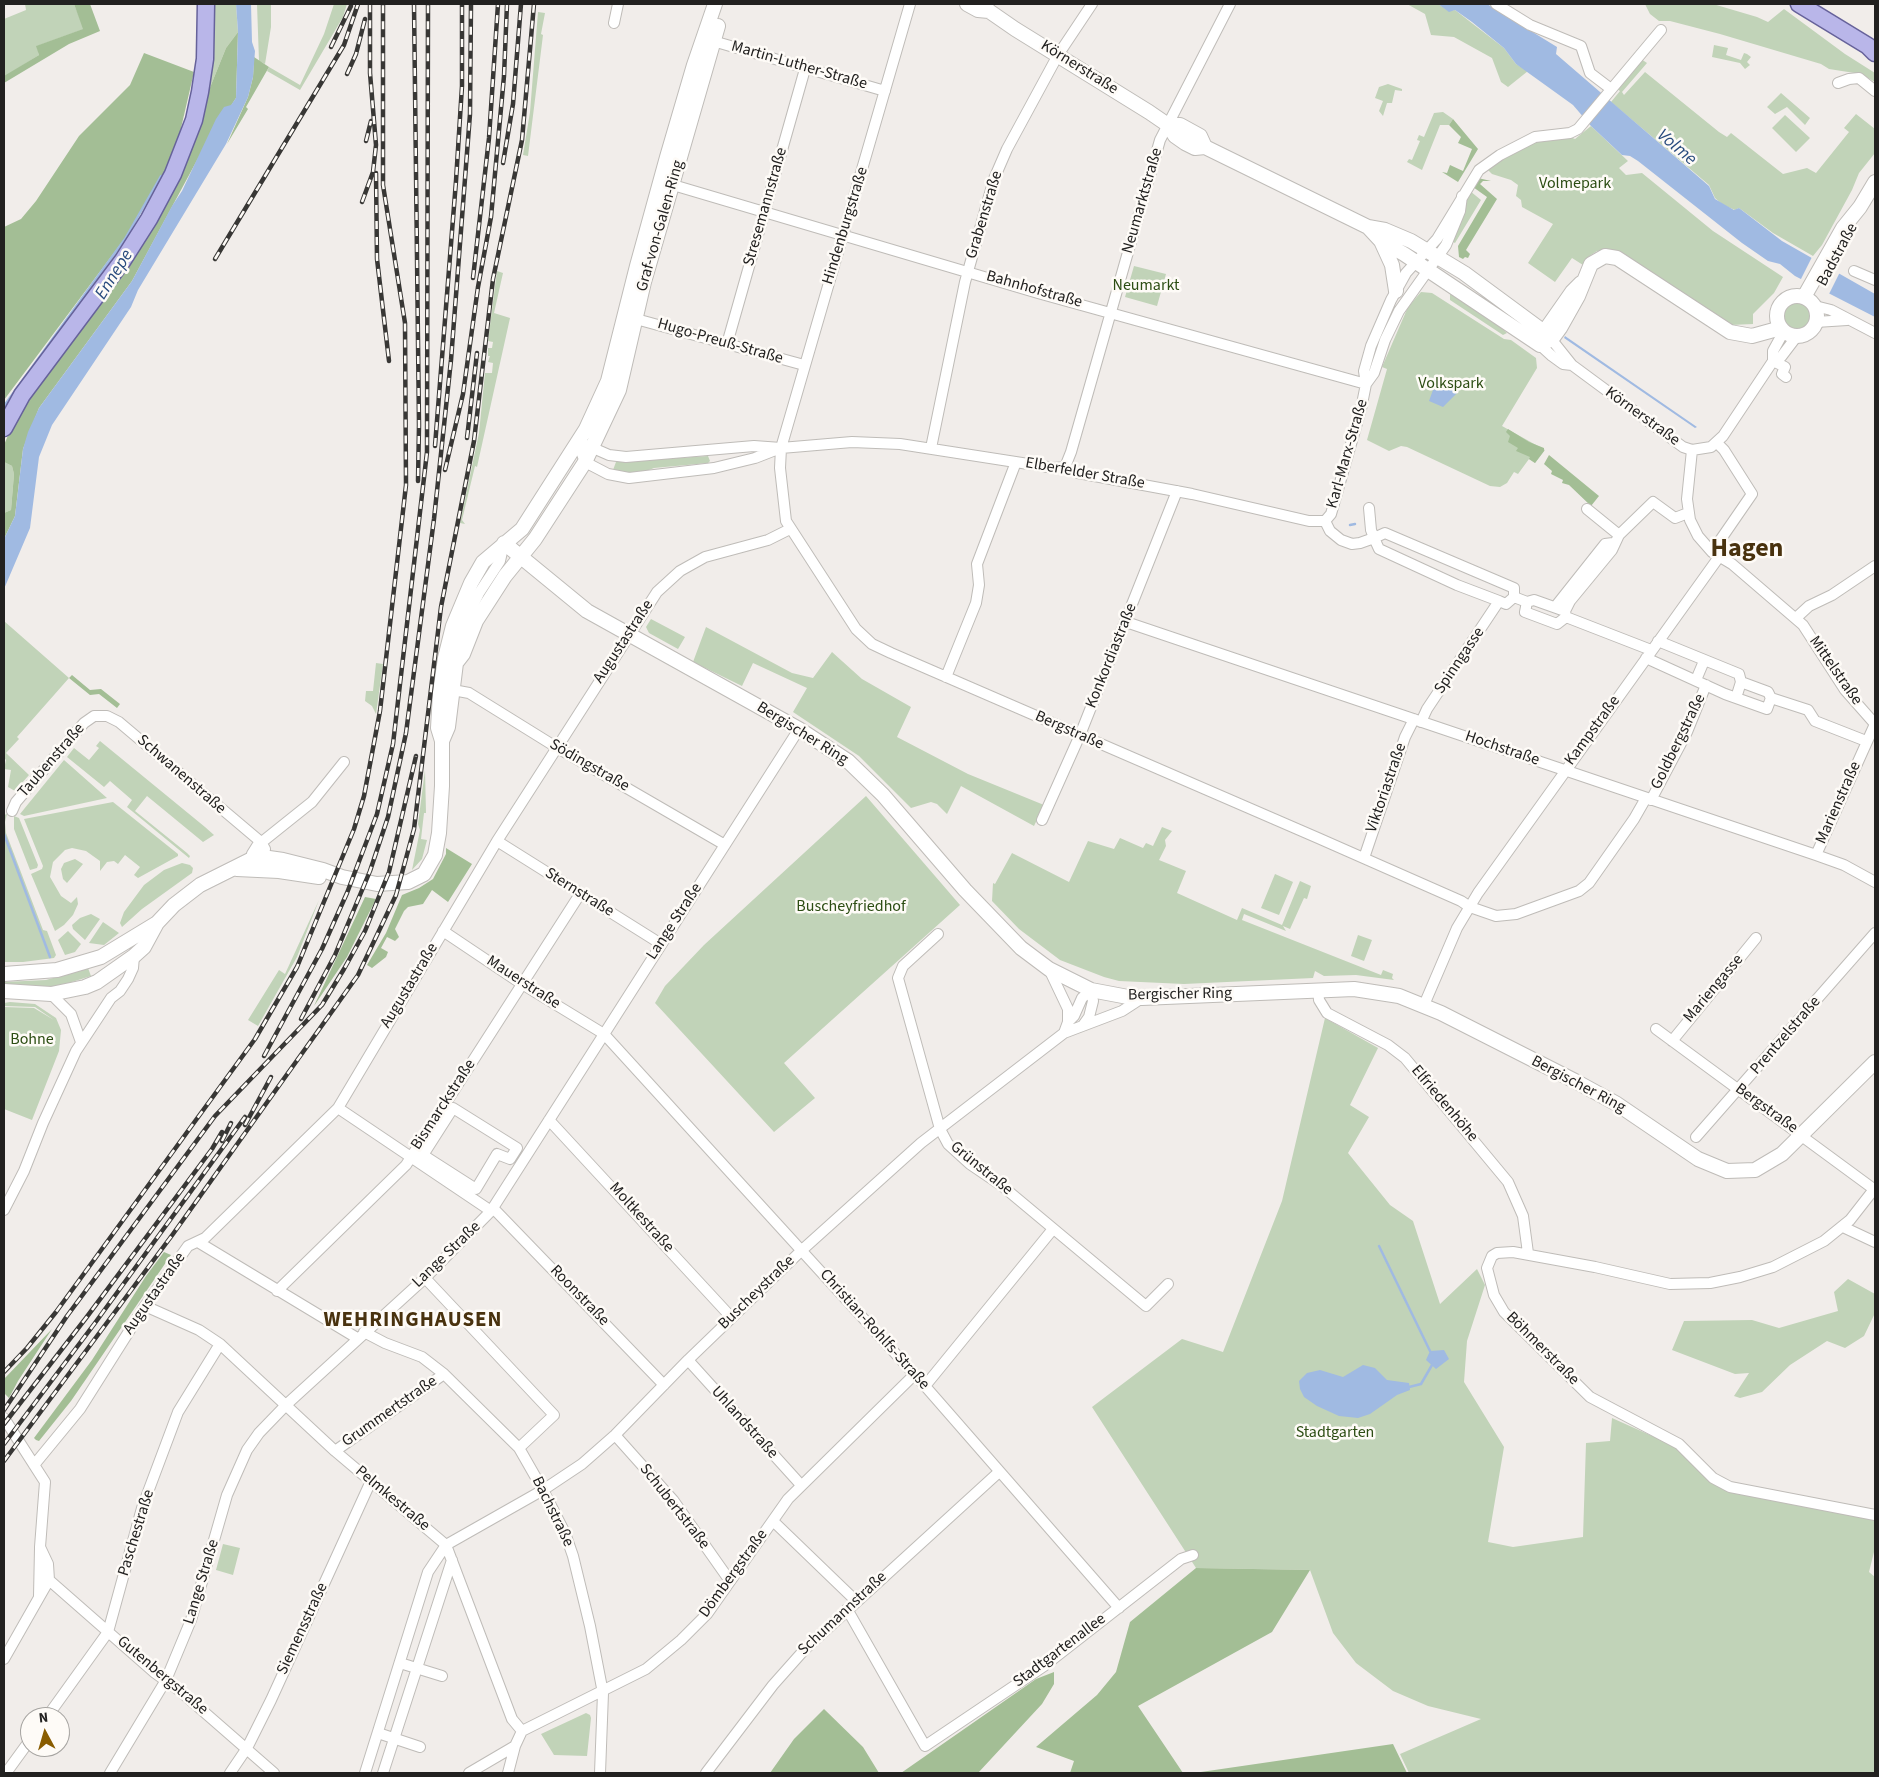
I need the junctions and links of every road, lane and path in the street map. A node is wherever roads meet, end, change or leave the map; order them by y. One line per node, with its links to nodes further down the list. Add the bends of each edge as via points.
1 (206, 4): 49 (main road, via 205,59 200,92 194,120 173,174 124,260 22,395)
2 (618, 4): 12 (street)
3 (715, 4): 50 (main road, Graf-von-Galen-Ring, via 636,266 611,372 596,409)
4 (724, 4): 14 (main road, Graf-von-Galen-Ring)
5 (910, 4): 19 (street, Hindenburgstraße)
6 (967, 4): 11 (main road, Körnerstraße, via 978,10)
7 (1092, 4): 16 (street, Grabenstraße)
8 (1230, 4): 22 (street, Neumarktstraße)
9 (1496, 4): 21 (street, via 1530,25 1581,46 1590,73)
10 (1799, 4): 15 (main road)
11 (987, 7): 16 (main road, Körnerstraße)
12 (614, 23)
13 (1661, 30): 21 (street)
14 (713, 41): 17 (street, Martin-Luther-Straße); 24 (main road, Graf-von-Galen-Ring)
15 (1873, 49)
16 (1058, 55): 22 (main road, Körnerstraße); 32 (street, Grabenstraße, via 1002,160)
17 (805, 69): 19 (street, Martin-Luther-Straße); 25 (street, Stresemannstraße)
18 (1838, 83): 20 (street, via 1859,78)
19 (885, 91): 27 (street, Hindenburgstraße)
20 (1875, 91)
21 (1608, 93): 29 (street, via 1585,121 1570,133 1535,137 1479,170 1462,195 1455,226)
22 (1168, 125): 26 (main road, Körnerstraße, via 1180,125 1200,136 1205,147); 37 (street, Neumarktstraße, via 1159,144)
23 (1875, 182): 36 (main road, Badstraße, via 1860,207 1858,220 1829,264)
24 (673, 185): 25 (street, Bahnhofstraße); 38 (main road, Graf-von-Galen-Ring)
25 (765, 212): 27 (street, Bahnhofstraße); 44 (street, Stresemannstraße)
26 (1368, 227): 28 (main road, Körnerstraße); 29 (main road, Körnerstraße, via 1399,236)
27 (842, 235): 32 (street, Bahnhofstraße); 46 (street, Hindenburgstraße)
28 (1381, 241): 30 (main road, Körnerstraße); 35 (main road, via 1392,265)
29 (1433, 254): 30 (street, Karl-Marx-Straße); 33 (street); 43 (main road, Körnerstraße)
30 (1416, 263): 33 (main road, Körnerstraße); 35 (street, Karl-Marx-Straße)
31 (1854, 271): 34 (street)
32 (967, 272): 37 (street, Bahnhofstraße); 54 (street, Grabenstraße)
33 (1428, 272): 43 (main road, Körnerstraße); 48 (street, Karl-Marx-Straße, via 1399,311 1374,373)
34 (1875, 280)
35 (1396, 290): 48 (street, Karl-Marx-Straße, via 1371,346 1364,371)
36 (1812, 298): 39 (street); 40 (main road); 41 (main road, via 1795,297 1783,302)
37 (1111, 312): 48 (street, Bahnhofstraße); 59 (street, Neumarktstraße)
38 (636, 319): 44 (street, Hugo-Preuß-Straße); 52 (main road, Graf-von-Galen-Ring, via 619,390)
39 (1847, 320): 40 (street); 42 (street)
40 (1816, 322): 41 (main road, via 1811,331)
41 (1785, 328): 43 (main road, via 1752,336 1726,330 1612,256 1594,260); 45 (street, via 1781,357)
42 (1875, 333)
43 (1545, 339): 56 (street, Körnerstraße, via 1563,364 1572,366 1683,447)
44 (727, 344): 46 (street, Hugo-Preuß-Straße)
45 (1773, 361): 47 (street, via 1785,367 1782,374); 51 (street)
46 (804, 365): 53 (street, Hindenburgstraße)
47 (1786, 376)
48 (1366, 384): 65 (street, Karl-Marx-Straße, via 1333,508)
49 (4, 428)
50 (577, 441): 52 (street, Elberfelder Straße); 57 (street); 66 (main road)
51 (1717, 443): 56 (street, Körnerstraße, via 1706,449); 71 (street, Kampstraße, via 1752,494)
52 (594, 447): 55 (street, Elberfelder Straße, via 609,455 624,457); 57 (main road)
53 (781, 448): 54 (street, Elberfelder Straße, via 852,442); 55 (street, Elberfelder Straße); 60 (street, Elberfelder Straße); 67 (street, Bergstraße, via 784,508)
54 (930, 448): 58 (street, Elberfelder Straße)
55 (712, 449): 60 (street)
56 (1692, 450): 64 (street, via 1687,487)
57 (585, 462): 60 (street, Elberfelder Straße, via 608,474 629,478); 72 (main road)
58 (1016, 462): 59 (street, Elberfelder Straße, via 1059,469); 87 (street, via 977,564 979,585 976,603)
59 (1065, 467): 61 (street, Elberfelder Straße, via 1078,473)
60 (714, 468)
61 (1177, 491): 65 (street, Elberfelder Straße, via 1309,521); 81 (street, Konkordiastraße)
62 (1369, 508): 68 (street)
63 (1587, 510): 69 (street)
64 (1688, 513): 69 (street, via 1675,518 1653,502); 71 (street, Mittelstraße, via 1698,536)
65 (1325, 521): 68 (street, via 1335,536 1345,542 1360,543)
66 (522, 529): 70 (main road); 72 (main road, via 517,548)
67 (790, 529): 82 (street, Augustastraße, via 768,540 705,557 669,579); 87 (street, Bergstraße, via 860,633 872,644)
68 (1374, 538): 73 (street, via 1385,533); 75 (street, via 1380,549)
69 (1616, 539): 79 (street, via 1612,550)
70 (504, 542): 72 (main road, Bergischer Ring); 86 (street, via 500,561 459,634 454,653); 99 (main road, via 483,562 454,626 440,692 438,728)
71 (1715, 554): 80 (street, Mittelstraße, via 1732,564); 83 (street, Kampstraße)
72 (521, 556): 82 (main road, Bergischer Ring, via 587,611); 86 (main road, via 476,621 463,654)
73 (1453, 563): 75 (street); 76 (street, via 1514,588)
74 (1875, 566): 80 (street, via 1832,595 1809,606)
75 (1445, 580): 77 (street)
76 (1514, 597): 77 (street, via 1506,604); 78 (street)
77 (1499, 601): 95 (street, Spinngasse)
78 (1527, 602): 79 (street, via 1534,600); 79 (street, via 1525,612 1557,624)
79 (1562, 612): 84 (street)
80 (1796, 618): 96 (street, Mittelstraße, via 1845,690)
81 (1126, 622): 95 (street, Hochstraße); 98 (street, Konkordiastraße)
82 (628, 635): 97 (main road, Bergischer Ring); 101 (street, Augustastraße)
83 (1658, 641): 84 (street, Kampstraße); 85 (street)
84 (1649, 654): 88 (street); 103 (street, Kampstraße)
85 (1704, 661): 88 (street); 89 (street, via 1738,674)
86 (456, 662): 91 (main road)
87 (946, 677): 98 (street, Bergstraße)
88 (1696, 680): 90 (street)
89 (1741, 682): 92 (street); 93 (street, via 1768,692)
90 (1706, 685): 92 (street); 104 (street, Goldbergstraße, via 1687,732)
91 (453, 690): 99 (main road, via 448,727); 101 (street, Södingstraße, via 470,693)
92 (1736, 698): 93 (street, via 1766,708)
93 (1771, 698): 100 (street, via 1808,710 1815,721)
94 (98, 716): 105 (street, Taubenstraße, via 84,723 16,802); 108 (street, Schwanenstraße, via 119,722)
95 (1418, 720): 103 (street, Hochstraße); 111 (street, Viktoriastraße, via 1404,737)
96 (1875, 724): 100 (street, Marienstraße)
97 (798, 729): 109 (street, Lange Straße); 123 (main road, Bergischer Ring, via 828,746 863,775 999,927)
98 (1080, 735): 106 (street, Konkordiastraße); 111 (street, Bergstraße)
99 (442, 741): 112 (main road, via 439,833 435,855 424,874 417,879 392,884 358,881)
100 (1866, 741): 110 (street, Marienstraße)
101 (556, 747): 107 (street, Augustastraße); 109 (street, Södingstraße)
102 (344, 762): 108 (street, via 312,802)
103 (1565, 770): 104 (street, Hochstraße); 115 (street, Kampstraße)
104 (1648, 799): 110 (street, Hochstraße); 115 (street, Goldbergstraße, via 1579,892 1504,916)
105 (12, 811)
106 (1042, 820)
107 (497, 841): 114 (street, Sternstraße); 117 (street, Augustastraße)
108 (261, 842): 112 (street, via 266,846)
109 (725, 845): 121 (street, Lange Straße)
110 (1816, 855): 113 (street, Hochstraße, via 1844,865)
111 (1364, 858): 115 (street, Bergstraße)
112 (256, 862): 116 (main road, via 200,885)
113 (1875, 882)
114 (580, 894): 121 (street, Sternstraße); 125 (street, Bismarckstraße)
115 (1470, 908): 131 (street, via 1457,928)
116 (156, 923): 122 (main road, via 144,947); 124 (main road, via 119,948 91,961 64,969)
117 (443, 930): 125 (street, Mauerstraße); 141 (street, Augustastraße)
118 (938, 934): 144 (street, Grünstraße, via 903,966 898,978)
119 (1875, 934): 140 (street, Prentzelstraße)
120 (1756, 938): 137 (street, Mariengasse)
121 (661, 944): 136 (street, Lange Straße)
122 (134, 956): 129 (main road, via 97,982); 138 (street, via 132,972)
123 (1049, 970): 126 (main road, Bergischer Ring); 132 (street, via 1065,1000)
124 (4, 974)
125 (522, 984): 136 (street, Mauerstraße); 142 (street, Bismarckstraße)
126 (1091, 990): 130 (main road, Bergischer Ring); 132 (street, via 1082,998); 133 (street, via 1093,1001)
127 (1318, 990): 130 (main road, Bergischer Ring); 131 (main road, Bergischer Ring, via 1376,991); 158 (street, Elfriedenhöhe, via 1319,1000 1327,1013 1388,1045 1405,1058 1508,1182 1523,1216)
128 (5, 992): 129 (main road)
129 (51, 994): 138 (street, via 71,1014)
130 (1142, 998): 133 (street, Buscheystraße, via 1122,1011)
131 (1424, 1004): 145 (main road, Bergischer Ring, via 1617,1104 1716,1168 1736,1172 1755,1170 1782,1154)
132 (1068, 1022): 135 (street)
133 (1084, 1024): 135 (street, Buscheystraße)
134 (1656, 1029): 137 (street, Bergstraße)
135 (1064, 1033): 144 (street, Buscheystraße)
136 (604, 1034): 143 (street, Lange Straße); 157 (street, Christian-Rohlfs-Straße)
137 (1672, 1041): 140 (street, Bergstraße)
138 (81, 1042): 152 (street)
139 (1875, 1062): 145 (main road, Bergischer Ring)
140 (1738, 1090): 145 (street, Bergstraße); 146 (street, Prentzelstraße)
141 (338, 1108): 149 (street, Roonstraße); 155 (street, Augustastraße)
142 (448, 1109): 147 (street); 147 (street, via 423,1155 476,1189 497,1154 510,1159); 149 (street, Bismarckstraße)
143 (550, 1120): 148 (street, Lange Straße); 163 (street, Moltkestraße)
144 (940, 1129): 154 (street, Grünstraße, via 948,1144 959,1154 1002,1185); 157 (street, Buscheystraße)
145 (1802, 1135): 150 (street, Bergstraße)
146 (1696, 1138)
147 (515, 1151): 148 (street)
148 (525, 1157): 151 (street, Lange Straße)
149 (410, 1158): 151 (street, Roonstraße); 161 (street, Bismarckstraße)
150 (1875, 1189): 153 (street, Böhmerstraße)
151 (489, 1208): 159 (street, Lange Straße); 169 (street, Roonstraße)
152 (4, 1210)
153 (1843, 1227): 156 (street); 158 (street, Böhmerstraße, via 1817,1245 1773,1266 1740,1277 1701,1284 1657,1282)
154 (1053, 1229): 160 (street, Grünstraße, via 1146,1306); 170 (street)
155 (198, 1242): 161 (street, Bachstraße); 162 (street, Augustastraße, via 188,1246)
156 (1875, 1242)
157 (802, 1250): 163 (street, Buscheystraße); 168 (street, Christian-Rohlfs-Straße)
158 (1528, 1253): 181 (street, Böhmerstraße, via 1502,1252 1492,1256 1487,1268 1494,1295 1513,1323 1590,1397 1679,1444 1713,1478 1730,1487)
159 (425, 1278): 164 (street, Lange Straße); 174 (street, via 554,1415)
160 (1168, 1284)
161 (277, 1291): 164 (street, Bachstraße)
162 (145, 1306): 165 (street, Pelmkestraße, via 199,1330); 176 (street, Augustastraße, via 80,1409)
163 (732, 1317): 166 (street, Buscheystraße)
164 (360, 1335): 167 (street, Bachstraße, via 422,1357); 171 (street, Lange Straße)
165 (220, 1344): 171 (street, Pelmkestraße); 193 (street, Paschestraße, via 178,1412 142,1508)
166 (688, 1360): 169 (street, Buscheystraße); 179 (street, Uhlandstraße)
167 (444, 1374): 174 (street, Bachstraße); 175 (street, Grummertstraße)
168 (914, 1375): 170 (street, Christian-Rohlfs-Straße); 179 (street, Dömbergstraße)
169 (664, 1385): 173 (street, Buscheystraße)
170 (925, 1386): 177 (street, Christian-Rohlfs-Straße)
171 (287, 1404): 175 (street, Pelmkestraße); 198 (street, Lange Straße, via 259,1433 237,1468 191,1620)
172 (4, 1418): 176 (street)
173 (615, 1435): 180 (street, Buscheystraße, via 582,1464); 188 (street, Schubertstraße, via 673,1500)
174 (519, 1448): 180 (street, Bachstraße)
175 (335, 1451): 178 (street, Pelmkestraße)
176 (34, 1465): 184 (street, via 45,1482)
177 (999, 1472): 190 (street, Schumannstraße); 191 (street, Christian-Rohlfs-Straße)
178 (370, 1481): 183 (street, Pelmkestraße); 206 (street, Siemensstraße)
179 (801, 1485): 182 (street, Dömbergstraße)
180 (543, 1490): 183 (street, Buscheystraße); 199 (street, Bachstraße, via 573,1556)
181 (1875, 1515)
182 (773, 1521): 188 (street, Dömbergstraße); 190 (street)
183 (446, 1545): 186 (street, Pelmkestraße); 195 (street, via 428,1572)
184 (40, 1547): 187 (street, via 48,1564); 189 (street)
185 (1193, 1555): 191 (street, Stadtgartenallee, via 1181,1559)
186 (452, 1560): 196 (street); 201 (street, Pelmkestraße, via 512,1719)
187 (49, 1580): 189 (street); 193 (street, Gutenbergstraße)
188 (730, 1581): 199 (street, Dömbergstraße, via 706,1614 681,1640 646,1670)
189 (39, 1596): 194 (street)
190 (856, 1601): 192 (street, Schumannstraße)
191 (1118, 1608): 192 (street, Stadtgartenallee, via 1044,1666 925,1746)
192 (848, 1609): 217 (street, Schumannstraße, via 805,1648)
193 (108, 1632): 198 (street, Gutenbergstraße); 200 (street, Paschestraße)
194 (4, 1659)
195 (400, 1663): 196 (street); 202 (street)
196 (416, 1668): 197 (street); 203 (street)
197 (442, 1676)
198 (166, 1680): 206 (street, Gutenbergstraße); 209 (street, Lange Straße)
199 (603, 1693): 201 (street, Dömbergstraße); 216 (street, Bachstraße)
200 (54, 1707)
201 (522, 1732): 204 (street)
202 (378, 1734): 203 (street); 212 (street)
203 (394, 1739): 205 (street); 213 (street)
204 (515, 1746): 214 (street); 215 (street)
205 (420, 1747)
206 (247, 1748): 210 (street, Siemensstraße); 211 (street, Gutenbergstraße)
207 (20, 1754): 208 (street)
208 (6, 1773)
209 (110, 1773)
210 (230, 1773)
211 (274, 1773)
212 (365, 1773)
213 (382, 1773)
214 (469, 1773)
215 (508, 1773)
216 (600, 1773)
217 (706, 1773)

